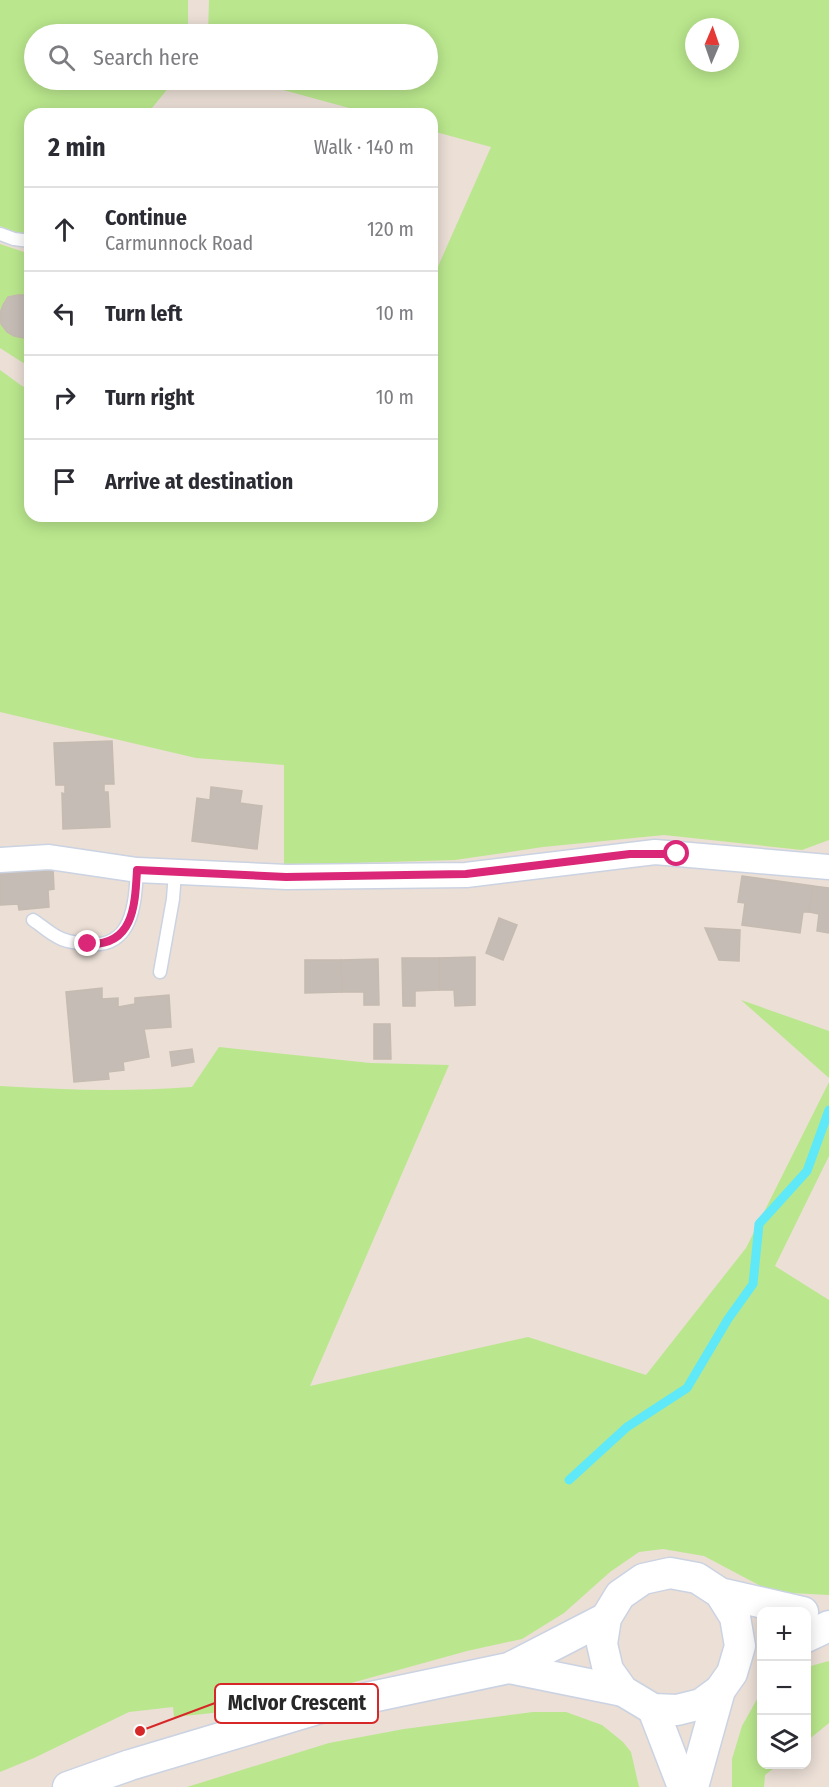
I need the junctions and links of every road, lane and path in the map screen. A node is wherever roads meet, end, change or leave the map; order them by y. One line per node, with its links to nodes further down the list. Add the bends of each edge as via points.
1 (0, 234): 2 (lane)
2 (24, 240)
3 (0, 860): 5 (street, via 49,857)
4 (829, 867): 6 (street, via 656,852 466,874 286,877)
5 (137, 870): 6 (street); 7 (lane, via 131,917 125,930 112,941 102,945 69,942)
6 (175, 872): 8 (lane)
7 (33, 920)
8 (160, 972)
9 (720, 1593): 10 (street); 12 (street, via 697,1578 670,1573 643,1579 620,1594); 18 (street, via 735,1617 740,1646)
10 (783, 1607)
11 (811, 1613): 13 (street)
12 (606, 1617): 17 (street); 19 (street, via 602,1644 608,1670)
13 (829, 1617)
14 (829, 1626): 15 (street)
15 (811, 1635)
16 (759, 1661): 18 (street)
17 (509, 1668): 19 (street); 21 (street, via 324,1707)
18 (726, 1682): 20 (street, via 701,1704 677,1710); 23 (street)
19 (623, 1691): 20 (street)
20 (653, 1709): 22 (street)
21 (68, 1787)
22 (683, 1787)
23 (693, 1787)

